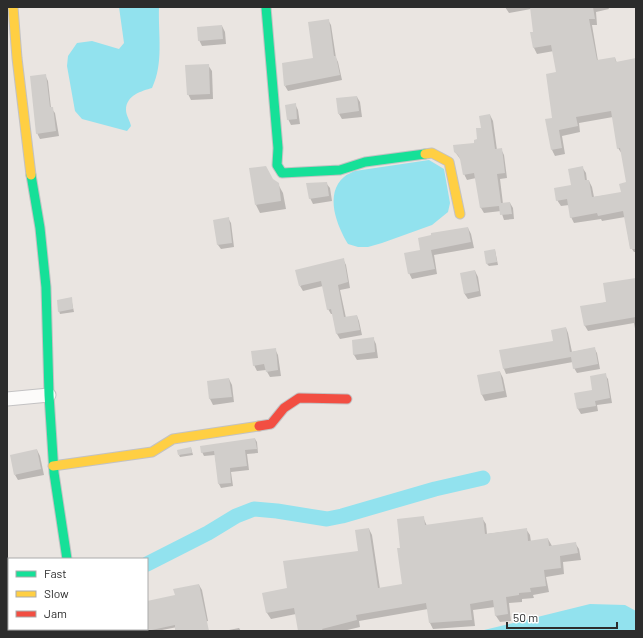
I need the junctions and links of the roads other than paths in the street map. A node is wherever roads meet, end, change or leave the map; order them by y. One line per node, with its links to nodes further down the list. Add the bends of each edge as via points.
1 (13, 7): 4 (street, via 28,160 40,228 46,288)
2 (266, 7): 3 (street, via 278,148 277,166 282,173 340,170 366,162 432,153 449,162)
3 (460, 214)
4 (49, 395): 5 (street); 7 (street)
5 (7, 399)
6 (347, 399): 7 (street, via 300,398 284,408 270,424 173,439 152,452)
7 (53, 466): 8 (street)
8 (66, 558)

